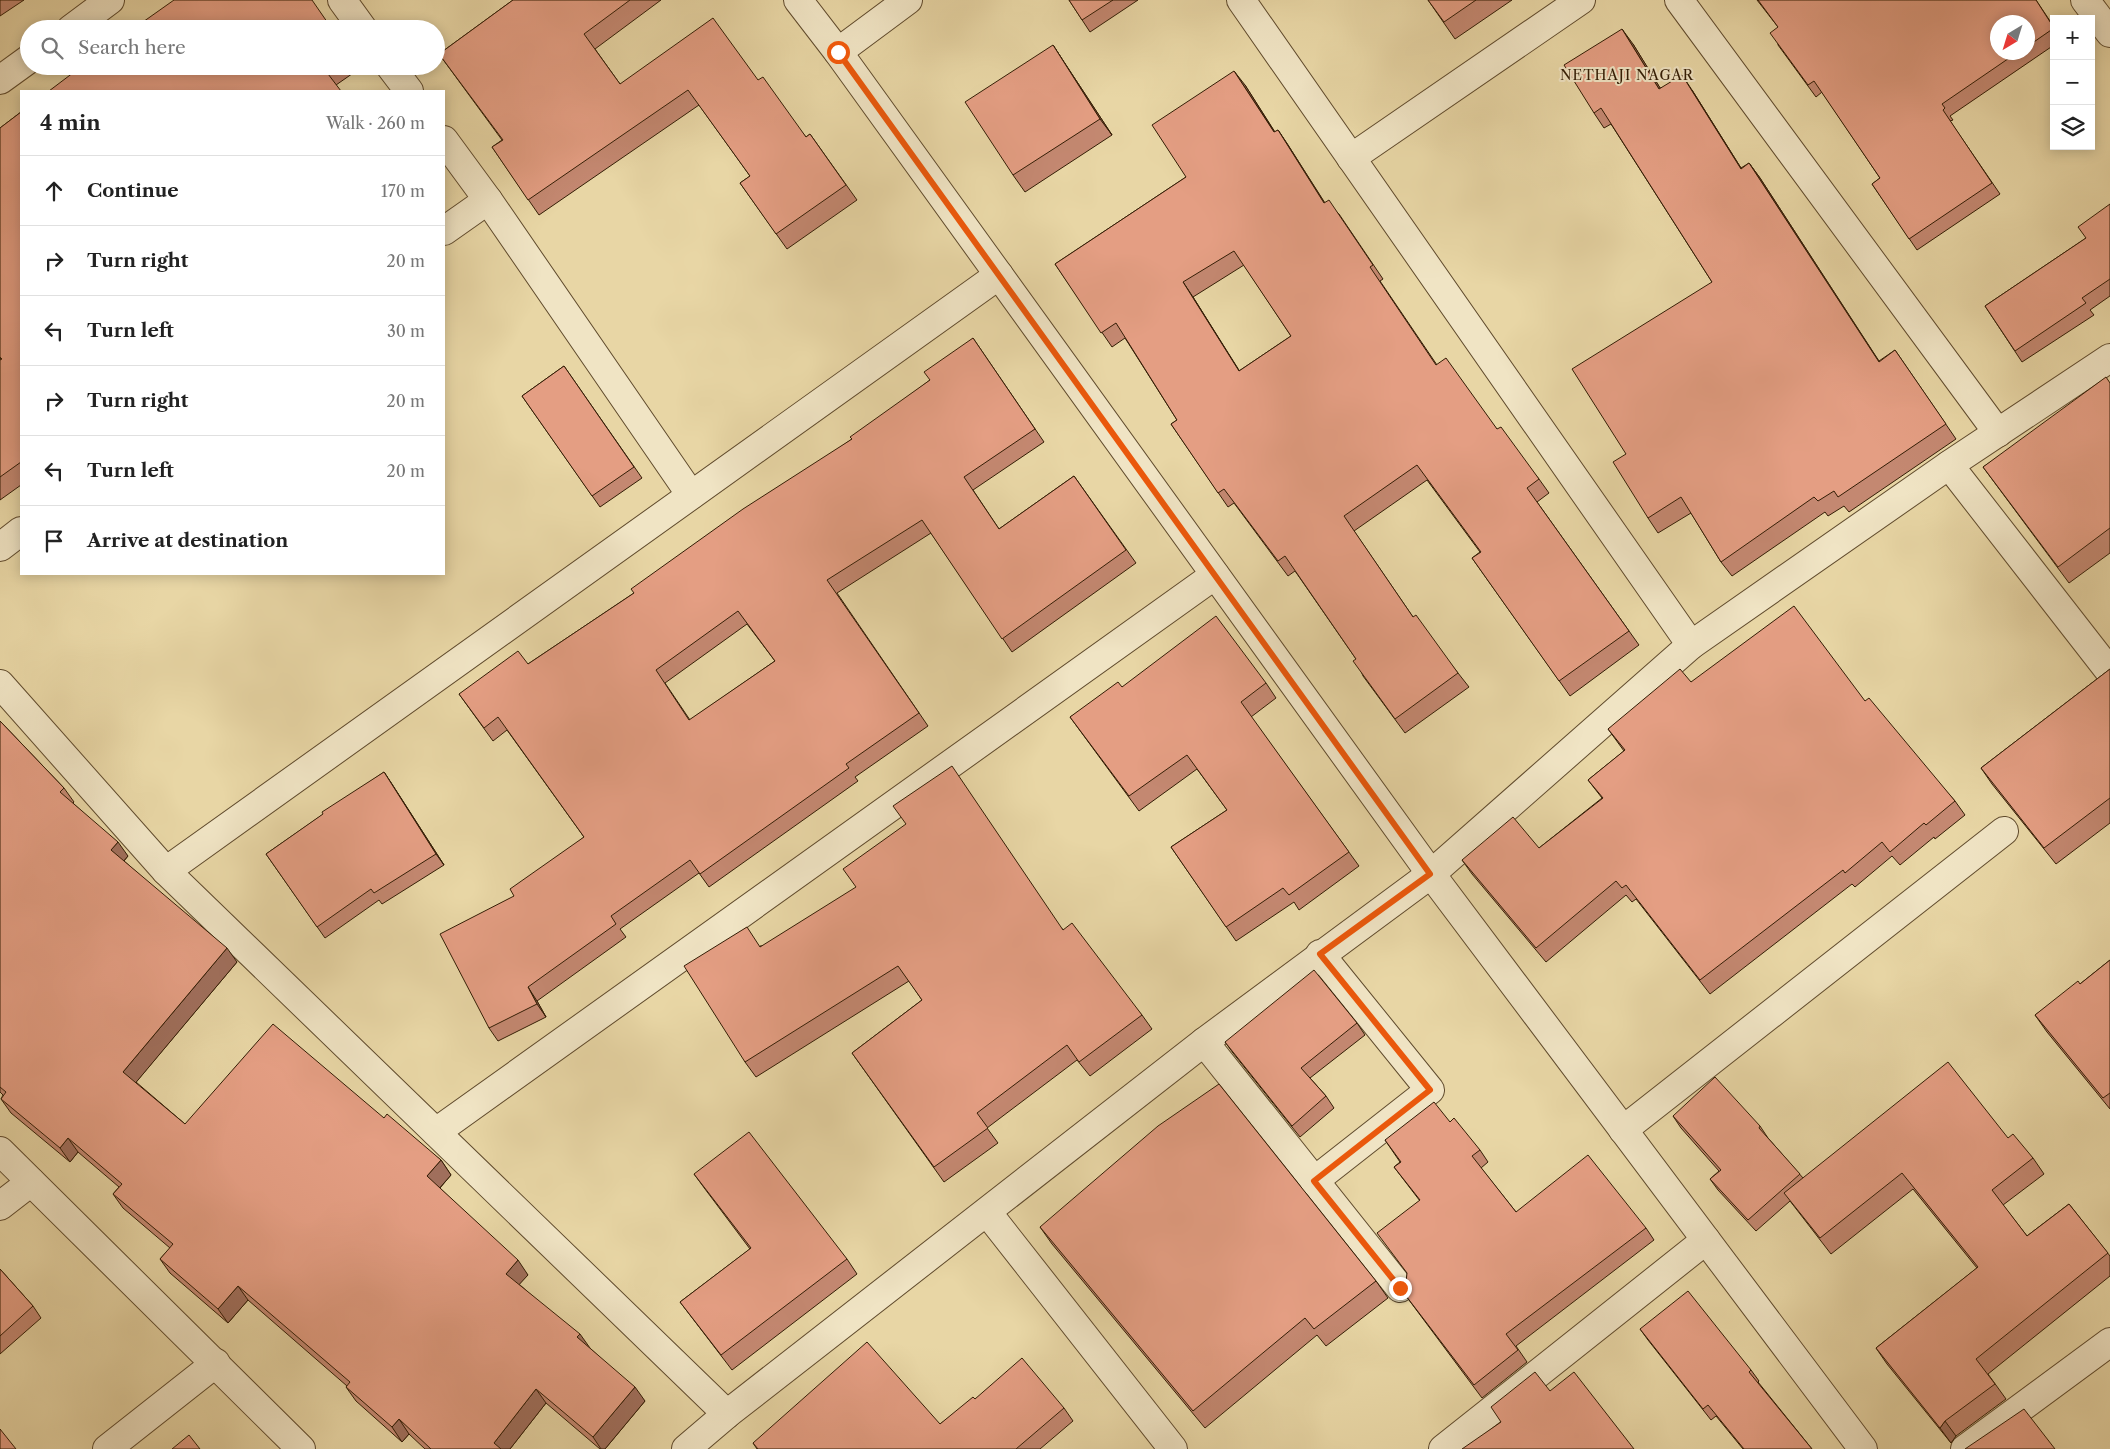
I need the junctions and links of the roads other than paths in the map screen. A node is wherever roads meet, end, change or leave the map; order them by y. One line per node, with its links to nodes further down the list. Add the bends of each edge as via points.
1 (110, 0): 9 (street)
2 (342, 0): 10 (street)
3 (798, 0): 12 (street)
4 (908, 0): 12 (street)
5 (1241, 0): 18 (street)
6 (1581, 0): 18 (street)
7 (1679, 0): 23 (street)
8 (2085, 0): 11 (street)
9 (82, 20)
10 (356, 20)
11 (2110, 34)
12 (838, 52): 21 (street)
13 (20, 66): 15 (street)
14 (396, 75): 16 (street)
15 (0, 80)
16 (407, 90)
17 (445, 141): 19 (street)
18 (1351, 158): 29 (street)
19 (488, 200): 20 (street); 25 (street)
20 (445, 230)
21 (999, 275): 25 (street); 28 (street)
22 (2110, 358): 23 (street)
23 (1998, 433): 24 (street)
24 (1949, 466): 29 (street); 30 (street)
25 (691, 495): 33 (street)
26 (20, 533): 27 (street)
27 (0, 547)
28 (1215, 575): 34 (street); 38 (street)
29 (1691, 645): 34 (street)
30 (2110, 672)
31 (0, 684): 33 (street)
32 (2004, 831): 37 (street)
33 (166, 871): 38 (street)
34 (1430, 874): 35 (street); 37 (street)
35 (1320, 954): 36 (street); 40 (street, via 1430,1090)
36 (1204, 1042): 40 (street); 43 (street)
37 (1623, 1130): 44 (street)
38 (436, 1132): 48 (street)
39 (0, 1150): 41 (street)
40 (1314, 1181): 45 (street)
41 (31, 1182): 42 (street); 47 (street)
42 (0, 1206)
43 (986, 1212): 48 (street); 52 (street)
44 (1706, 1240): 53 (street); 54 (street)
45 (1400, 1288)
46 (2110, 1342): 55 (street)
47 (216, 1363): 49 (street); 50 (street)
48 (727, 1414): 51 (street)
49 (108, 1449)
50 (300, 1449)
51 (686, 1449)
52 (1173, 1449)
53 (1443, 1449)
54 (1863, 1449)
55 (1965, 1449)

